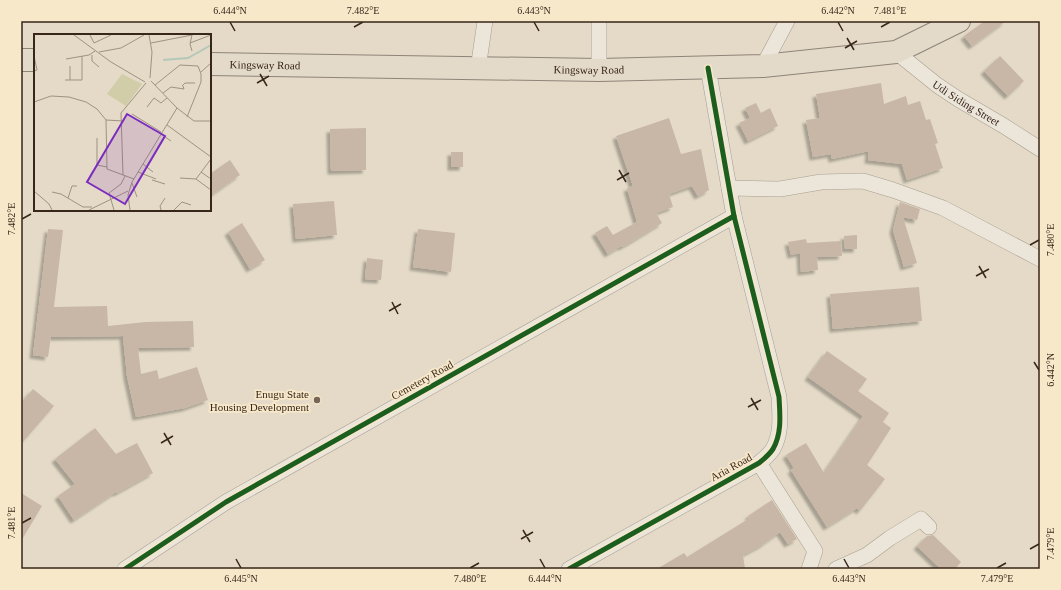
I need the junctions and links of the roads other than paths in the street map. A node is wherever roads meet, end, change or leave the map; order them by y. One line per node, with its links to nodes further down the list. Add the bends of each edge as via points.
1 (485, 21): 10 (street)
2 (599, 21): 12 (street)
3 (787, 21): 9 (street)
4 (959, 21): 5 (main road, Kingsway Road)
5 (896, 52): 9 (main road, Kingsway Road); 13 (street, Udi Siding Street, via 958,100)
6 (21, 60): 7 (main road)
7 (34, 60)
8 (211, 64): 10 (main road, Kingsway Road)
9 (764, 66): 11 (main road, Kingsway Road)
10 (478, 68): 12 (main road, Kingsway Road)
11 (708, 68): 12 (main road, Kingsway Road); 14 (street, Aria Road)
12 (598, 70)
13 (1040, 149)
14 (729, 188): 15 (street, Aria Road); 16 (street, via 780,190 821,182 863,181 943,208)
15 (734, 216): 17 (street, Aria Road, via 779,396 780,422 777,440 772,451); 19 (street, Cemetery Road, via 226,502)
16 (1040, 259)
17 (759, 463): 20 (street, Aria Road); 21 (street, via 815,551)
18 (929, 527): 22 (street, via 921,519 867,555)
19 (125, 569)
20 (569, 569)
21 (808, 569)
22 (836, 569)

